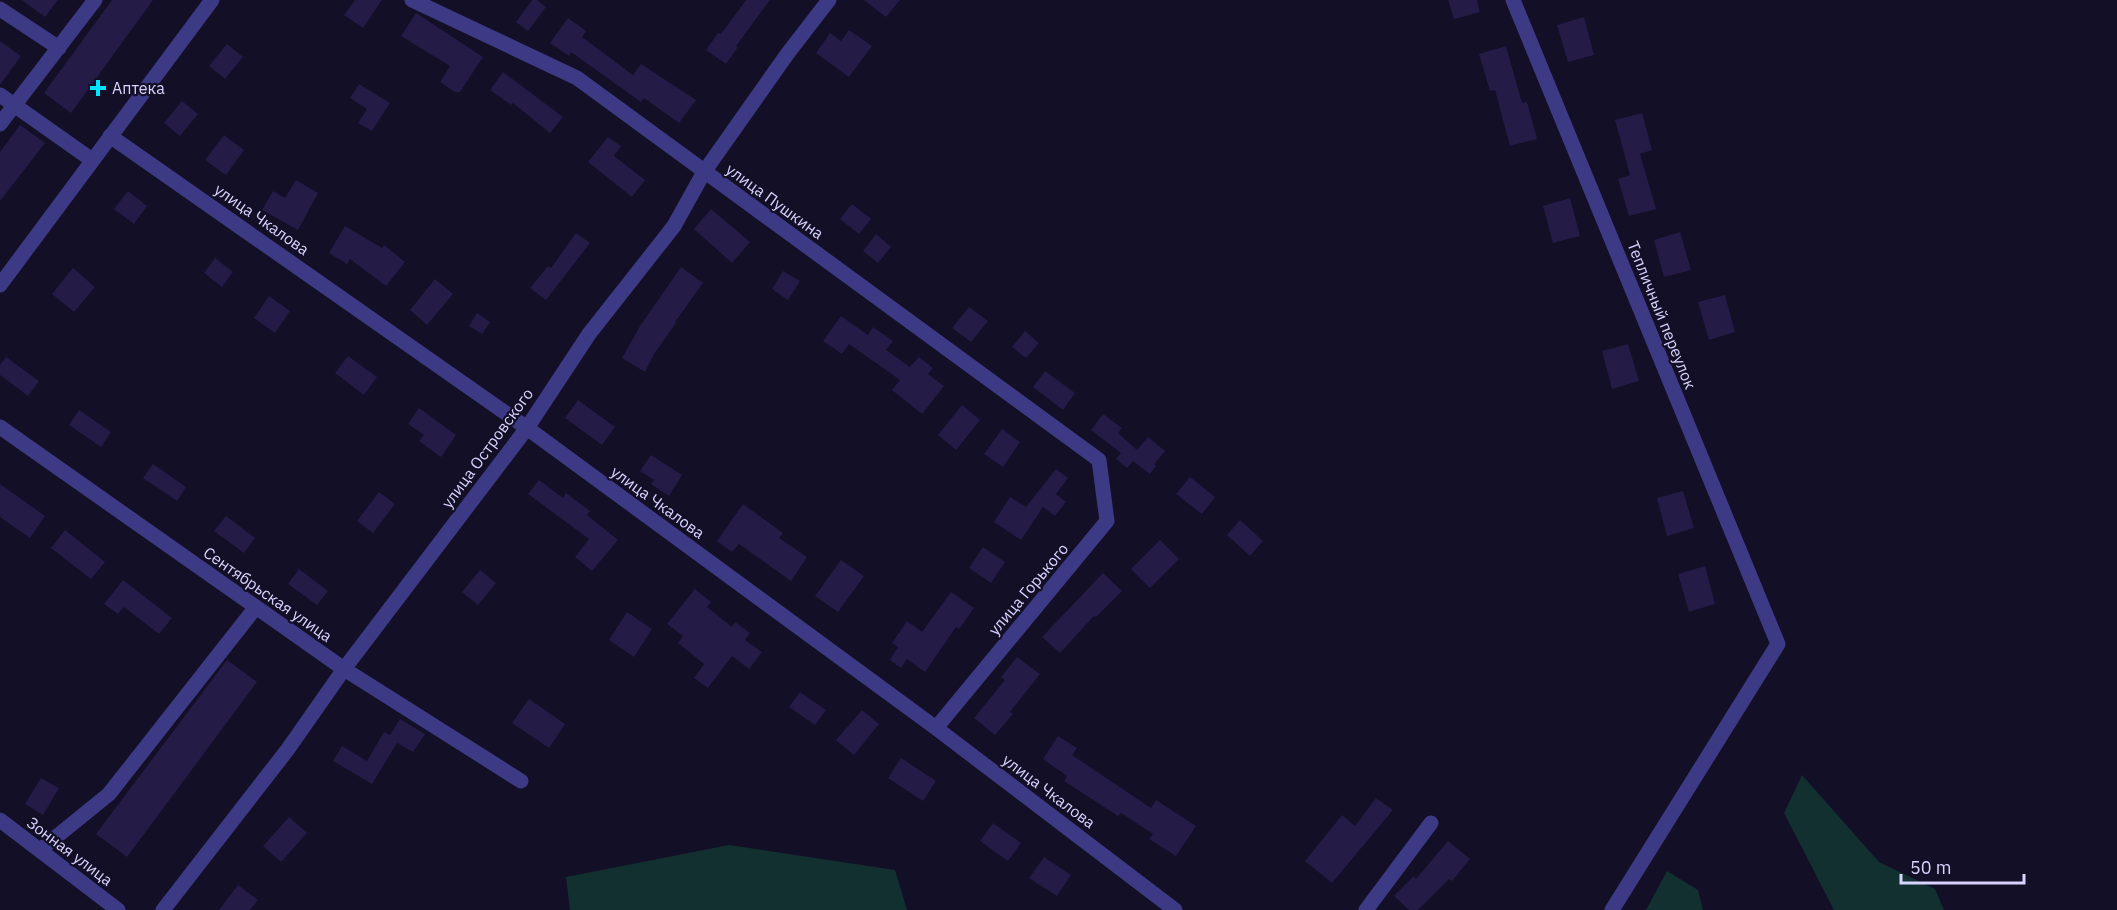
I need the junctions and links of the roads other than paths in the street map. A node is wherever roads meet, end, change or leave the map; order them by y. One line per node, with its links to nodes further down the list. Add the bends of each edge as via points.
1 (95, 0): 7 (street)
2 (212, 0): 11 (street)
3 (412, 0): 13 (street, улица Пушкина, via 577,78)
4 (829, 0): 13 (street, улица Островского)
5 (1513, 0): 29 (street, Тепличный переулок, via 1778,644)
6 (0, 9): 7 (street)
7 (59, 48): 9 (street)
8 (0, 95): 9 (street)
9 (15, 105): 10 (street); 12 (street)
10 (0, 124)
11 (110, 136): 12 (street); 16 (street, улица Чкалова)
12 (92, 160): 14 (street)
13 (704, 172): 16 (street, улица Островского, via 674,225 589,334); 17 (street, улица Пушкина)
14 (0, 285)
15 (0, 427): 18 (street, Сентябрьская улица)
16 (527, 428): 19 (street, улица Островского); 20 (street, улица Чкалова)
17 (1099, 460): 20 (street, улица Горького, via 1107,522)
18 (256, 607): 19 (street, Сентябрьская улица); 24 (street, via 109,794)
19 (344, 669): 21 (street, Сентябрьская улица); 26 (street, улица Островского, via 288,749)
20 (936, 728): 27 (street, улица Чкалова)
21 (521, 781)
22 (0, 820): 24 (street, Зонная улица)
23 (1431, 823): 28 (street)
24 (40, 850): 25 (street, Зонная улица)
25 (118, 910)
26 (163, 910)
27 (1175, 910)
28 (1366, 910)
29 (1612, 910)

